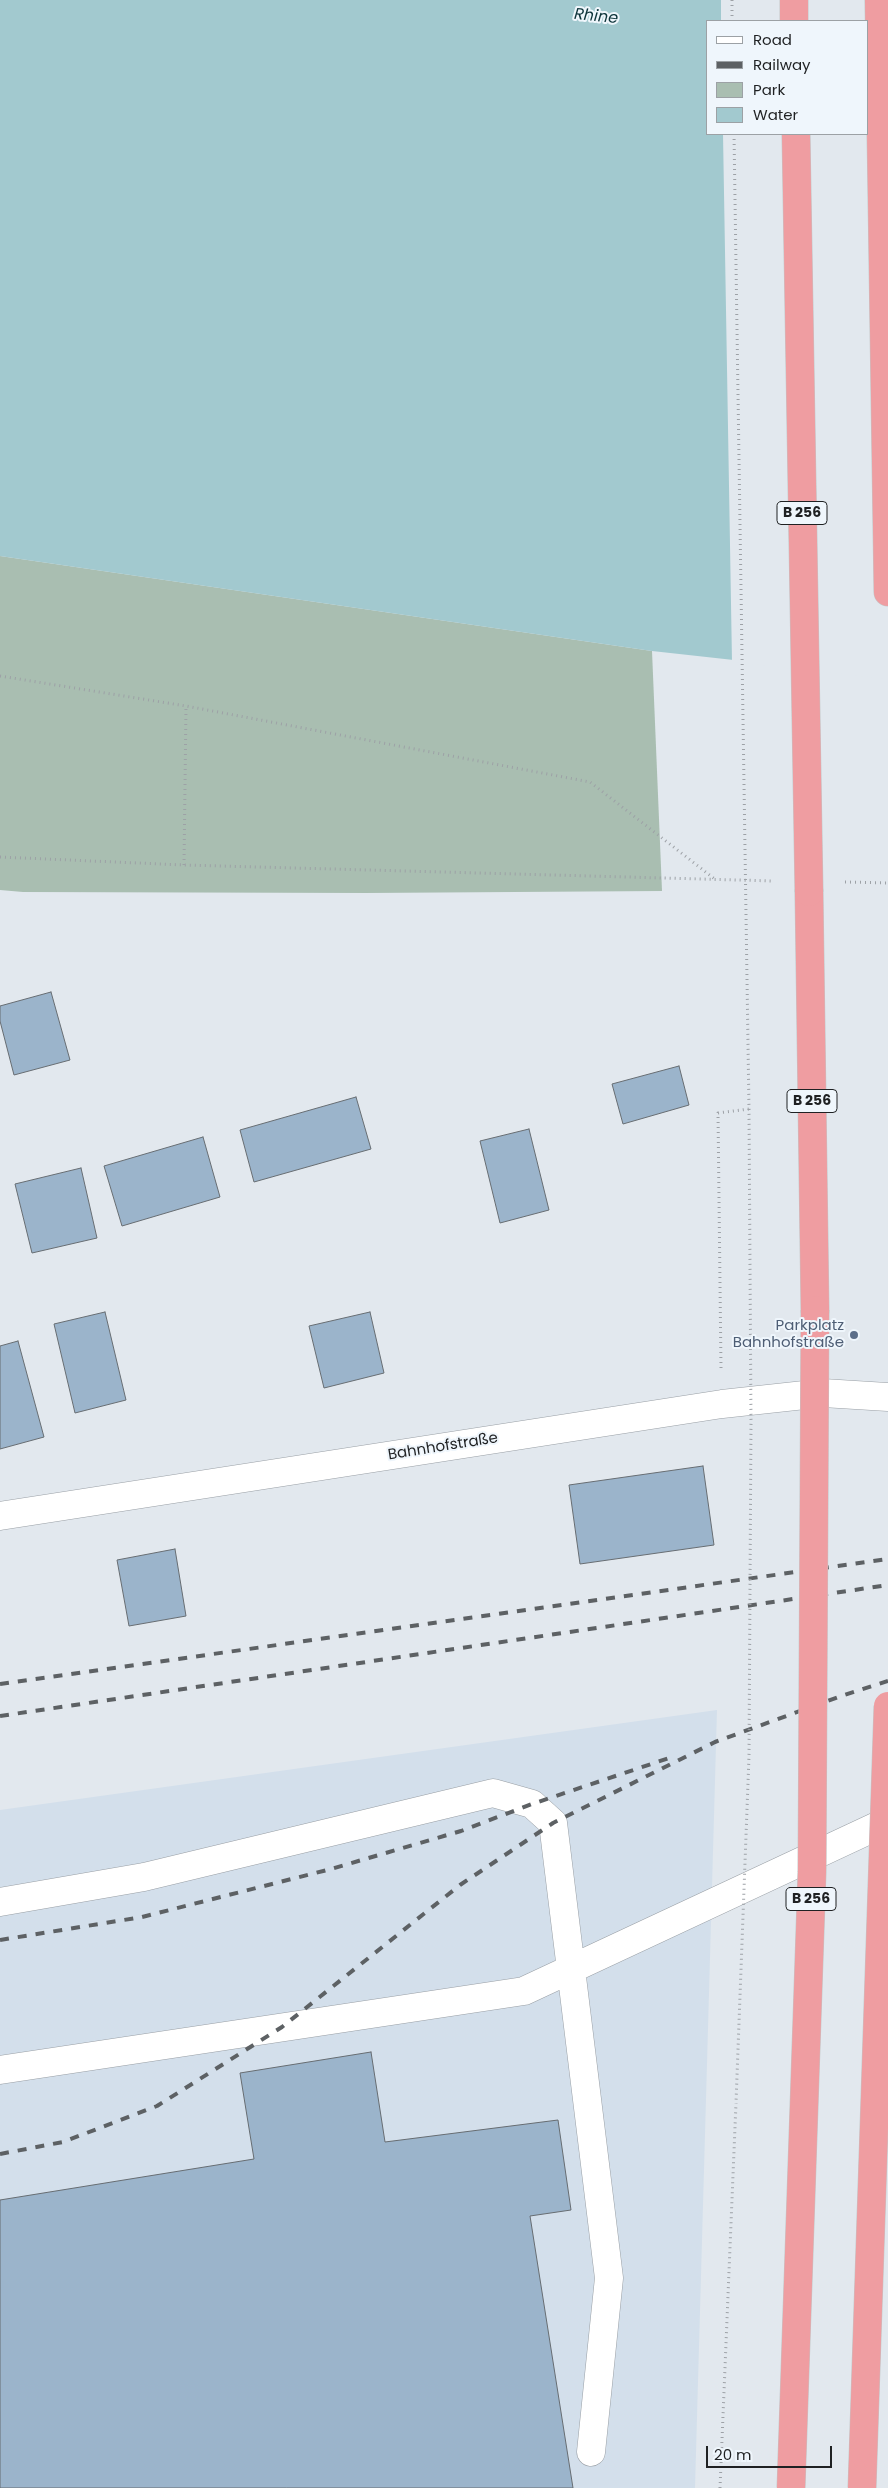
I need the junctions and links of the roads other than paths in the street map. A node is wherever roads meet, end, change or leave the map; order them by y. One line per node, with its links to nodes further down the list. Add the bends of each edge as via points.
1 (794, 0): 3 (highway)
2 (879, 0): 5 (highway)
3 (794, 20)
4 (796, 135): 14 (highway, B 256, bridge, via 815,1280 815,1545 812,1882)
5 (888, 592)
6 (888, 1397): 7 (street, Bahnhofstraße, via 823,1393 722,1404)
7 (0, 1516)
8 (888, 1706): 15 (highway, bridge)
9 (888, 1821): 11 (street)
10 (0, 1902): 11 (street, via 144,1878 493,1794 532,1804 553,1823)
11 (572, 1968): 12 (street, via 524,1991); 13 (street, via 609,2278)
12 (0, 2070)
13 (590, 2452)
14 (790, 2488)
15 (862, 2488)

